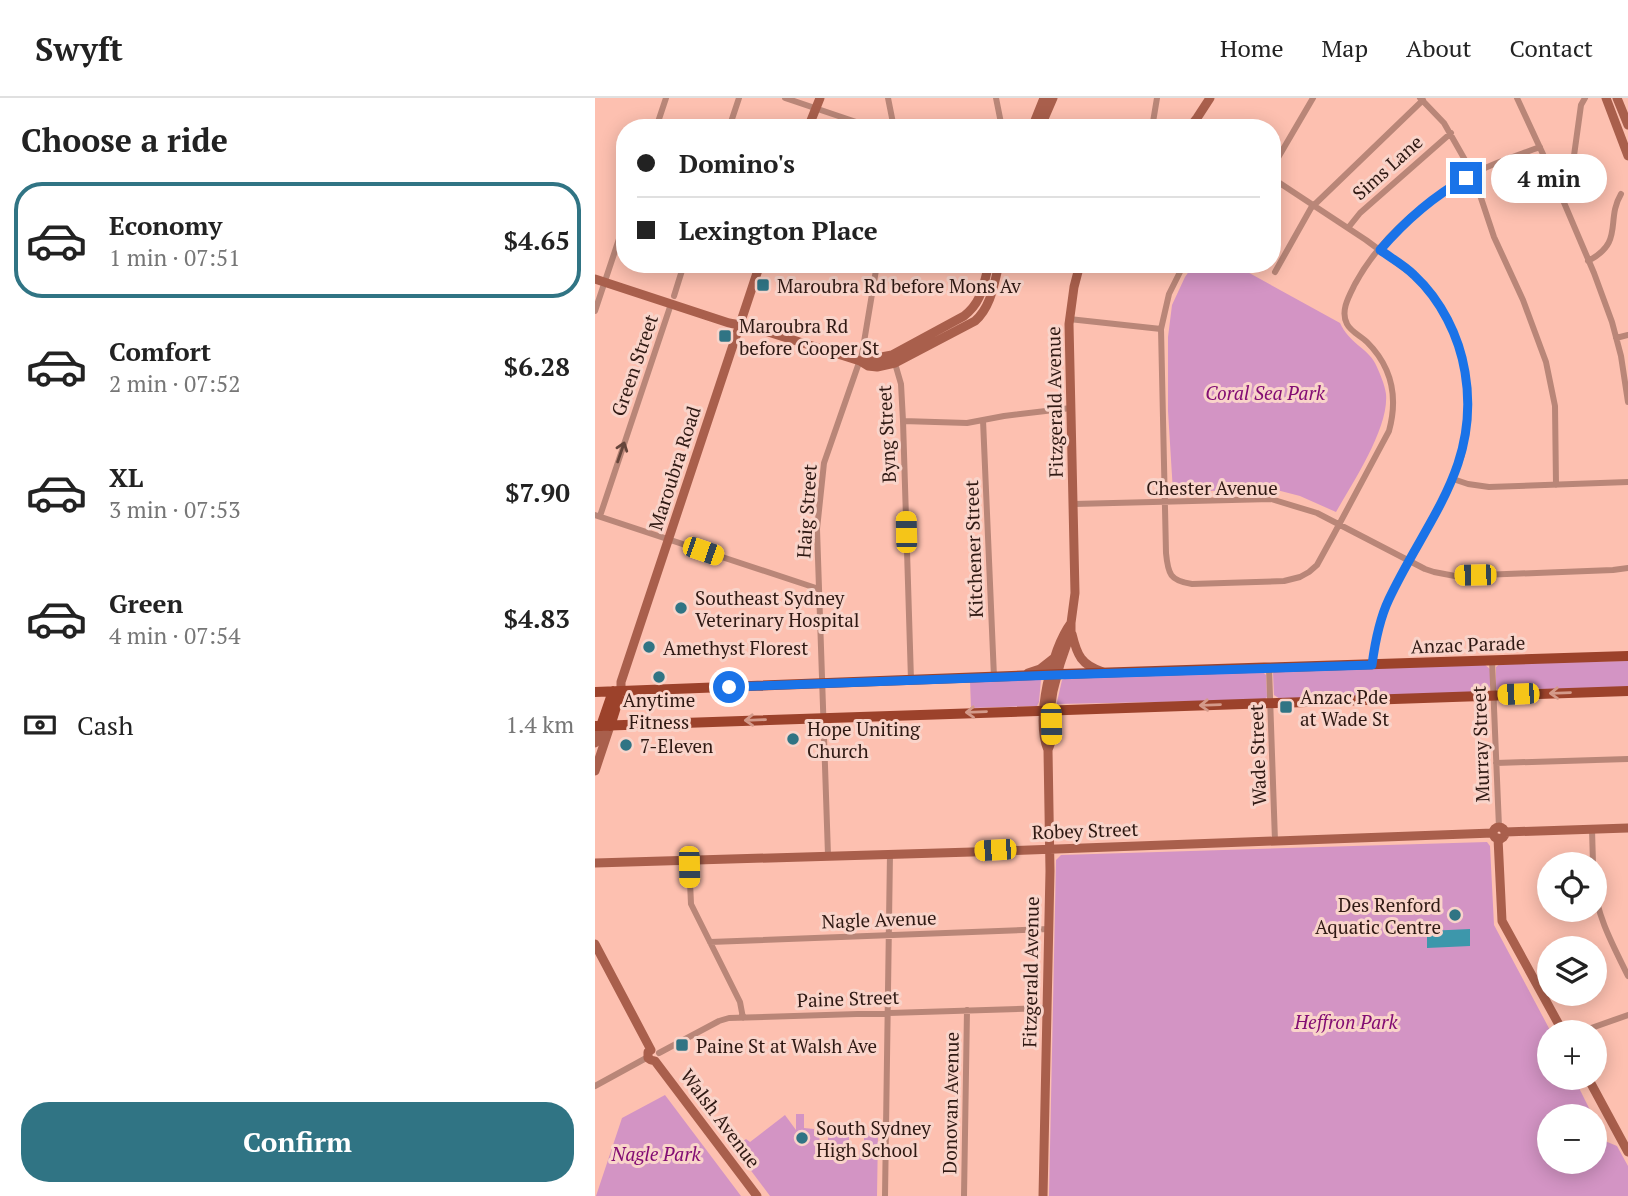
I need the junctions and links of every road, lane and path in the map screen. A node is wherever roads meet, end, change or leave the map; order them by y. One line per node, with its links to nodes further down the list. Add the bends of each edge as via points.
1 (666, 98): 18 (street)
2 (739, 98): 19 (street)
3 (785, 98): 17 (street)
4 (820, 98): 17 (street)
5 (888, 98): 22 (street)
6 (996, 98): 23 (street)
7 (1044, 98): 24 (street)
8 (1053, 98): 25 (street)
9 (1157, 98): 26 (street)
10 (1210, 98): 27 (street)
11 (1313, 98): 32 (street)
12 (1517, 98): 31 (street)
13 (1585, 98): 35 (street, via 1572,170)
14 (1606, 98): 29 (street)
15 (1617, 98): 28 (street)
16 (1422, 99): 30 (street); 38 (street)
17 (816, 108): 20 (street); 21 (street)
18 (659, 119)
19 (732, 119)
20 (812, 119)
21 (848, 119)
22 (892, 119)
23 (1000, 119)
24 (1036, 119)
25 (1044, 119)
26 (1154, 119)
27 (1196, 119)
28 (1627, 120): 29 (street)
29 (1615, 121): 33 (street)
30 (1451, 133): 34 (street); 39 (street, Sims Lane)
31 (1540, 147): 34 (street); 35 (street)
32 (1281, 152)
33 (1628, 156)
34 (1473, 174): 41 (street, via 1410,217); 67 (street, via 1546,362 1555,406)
35 (1555, 183): 42 (street)
36 (1281, 184): 38 (street)
37 (1621, 194): 42 (street, via 1610,242)
38 (1314, 206): 39 (street); 43 (street)
39 (1348, 228): 41 (street)
40 (616, 243): 51 (street)
41 (1380, 250): 65 (street, via 1426,288 1461,351 1468,417); 71 (street, via 1357,281 1345,313 1349,328 1377,353 1389,374 1393,416)
42 (1588, 261): 58 (street)
43 (1281, 262)
44 (681, 273): 52 (street, Green Street)
45 (757, 273): 55 (street, Maroubra Road)
46 (876, 273): 60 (street, Haig Street)
47 (986, 273): 59 (street, via 974,309)
48 (997, 273): 59 (street, via 982,314 967,326)
49 (1078, 273): 54 (street, Fitzgerald Avenue)
50 (1180, 273): 56 (street)
51 (600, 281): 52 (street); 53 (street)
52 (672, 300): 55 (street); 70 (street, Green Street, one-way to 52)
53 (595, 311)
54 (1069, 319): 56 (street); 62 (street, Fitzgerald Avenue)
55 (739, 326): 60 (street); 72 (street, Maroubra Road)
56 (1161, 329): 68 (street)
57 (1628, 335): 58 (street)
58 (1616, 338): 61 (street)
59 (894, 359): 60 (street, via 885,366); 64 (street, Byng Street)
60 (860, 361): 75 (street, Haig Street, via 824,463 817,529)
61 (1628, 402)
62 (1071, 408): 63 (street); 69 (street, Fitzgerald Avenue)
63 (983, 420): 64 (street); 84 (street, Kitchener Street)
64 (903, 421): 85 (street, Byng Street)
65 (1453, 479): 67 (street, via 1489,487); 73 (street)
66 (1628, 482): 67 (street)
67 (1556, 485)
68 (1164, 501): 69 (street, Chester Avenue); 71 (street, Chester Avenue, via 1271,499); 71 (street, via 1168,571 1192,584 1300,578 1317,565)
69 (1074, 504): 76 (street, Fitzgerald Avenue)
70 (597, 515): 72 (street)
71 (1340, 524): 73 (street, Chester Avenue)
72 (668, 539): 75 (street); 87 (street, Maroubra Road)
73 (1410, 561): 74 (street, Chester Avenue, via 1455,576); 80 (street, via 1380,621)
74 (1628, 568)
75 (819, 589): 86 (street, Haig Street)
76 (1071, 628): 77 (street, Fitzgerald Avenue); 82 (street, via 1084,663); 83 (street, Fitzgerald Avenue)
77 (1056, 656): 83 (street, Fitzgerald Avenue); 84 (street, via 1037,670)
78 (1628, 656): 79 (main road, Anzac Parade)
79 (1492, 660): 80 (main road, Anzac Parade); 90 (street, Murray Street)
80 (1372, 665): 81 (main road, Anzac Parade)
81 (1269, 668): 82 (main road, Anzac Parade); 91 (street, Wade Street)
82 (1108, 674): 83 (main road, Anzac Parade)
83 (1053, 675): 84 (main road, Anzac Parade); 92 (street, Fitzgerald Avenue)
84 (998, 677): 85 (main road, Anzac Parade)
85 (911, 680): 86 (main road, Anzac Parade)
86 (822, 684): 87 (main road, Anzac Parade); 93 (street, Haig Street)
87 (618, 688): 89 (main road, Anzac Parade); 94 (main road, Maroubra Road)
88 (1628, 691): 90 (main road, one-way to 90)
89 (595, 692)
90 (1493, 695): 91 (main road); 97 (street, Murray Street)
91 (1271, 703): 92 (main road, one-way to 92); 102 (street, Wade Street)
92 (1047, 710): 93 (main road, one-way to 93); 103 (street, Fitzgerald Avenue)
93 (824, 718): 94 (main road, one-way to 94); 106 (street, Haig Street)
94 (602, 726): 95 (street, Maroubra Road); 98 (street, Maroubra Road)
95 (595, 743)
96 (1628, 759): 97 (street)
97 (1496, 764): 101 (street, Murray Street)
98 (595, 771)
99 (1628, 828): 100 (street, Robey Street)
100 (1592, 829): 101 (street, Robey Street); 104 (street)
101 (1498, 832): 102 (street, Robey Street); 120 (street, via 1501,921)
102 (1275, 841): 103 (street, Robey Street)
103 (1050, 848): 105 (street, Robey Street); 110 (street, Fitzgerald Avenue)
104 (1593, 852)
105 (890, 853): 106 (street, Robey Street); 111 (street)
106 (828, 855): 107 (street, Robey Street)
107 (689, 860): 108 (street, Robey Street); 112 (street, via 691,904)
108 (595, 863)
109 (1603, 922): 114 (street)
110 (1049, 929): 111 (street, Nagle Avenue); 115 (street, Fitzgerald Avenue)
111 (888, 934): 112 (street, Nagle Avenue); 117 (street)
112 (710, 942): 119 (street)
113 (595, 944): 122 (street, Walsh Avenue)
114 (1628, 976)
115 (1047, 1008): 116 (street, Paine Street); 129 (street, Fitzgerald Avenue)
116 (967, 1010): 117 (street, Paine Street); 128 (street, Donovan Avenue)
117 (887, 1013): 119 (street, Paine Street); 127 (street)
118 (1628, 1015): 121 (street)
119 (744, 1018): 122 (street, Paine Street, via 723,1020)
120 (1556, 1020)
121 (1607, 1022)
122 (653, 1055): 123 (street, Paine Street); 126 (street, Walsh Avenue)
123 (595, 1086)
124 (1594, 1090): 125 (street)
125 (1628, 1152)
126 (757, 1196)
127 (885, 1196)
128 (964, 1196)
129 (1044, 1196)

